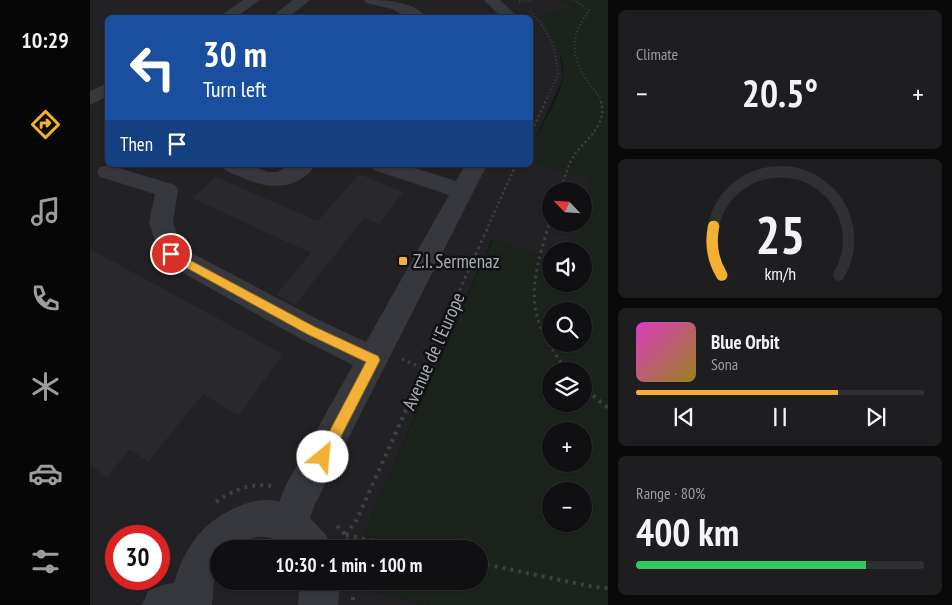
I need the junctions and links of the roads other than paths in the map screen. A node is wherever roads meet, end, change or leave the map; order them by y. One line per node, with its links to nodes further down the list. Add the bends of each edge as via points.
1 (253, 0): 5 (street)
2 (303, 0): 6 (street)
3 (371, 0): 7 (street, via 397,6)
4 (491, 0): 8 (street)
5 (229, 15)
6 (281, 15)
7 (414, 15)
8 (508, 15)
9 (105, 90): 10 (street)
10 (90, 99)
11 (237, 167): 12 (street, via 265,179 281,181)
12 (302, 167)
13 (395, 167): 16 (street)
14 (438, 167): 16 (street)
15 (108, 172): 17 (street, via 166,190 161,222 171,254)
16 (469, 178): 17 (street)
17 (373, 360): 18 (street, via 299,498)
18 (301, 536): 19 (street, via 270,517 248,519 227,530 210,548)
19 (182, 603)

